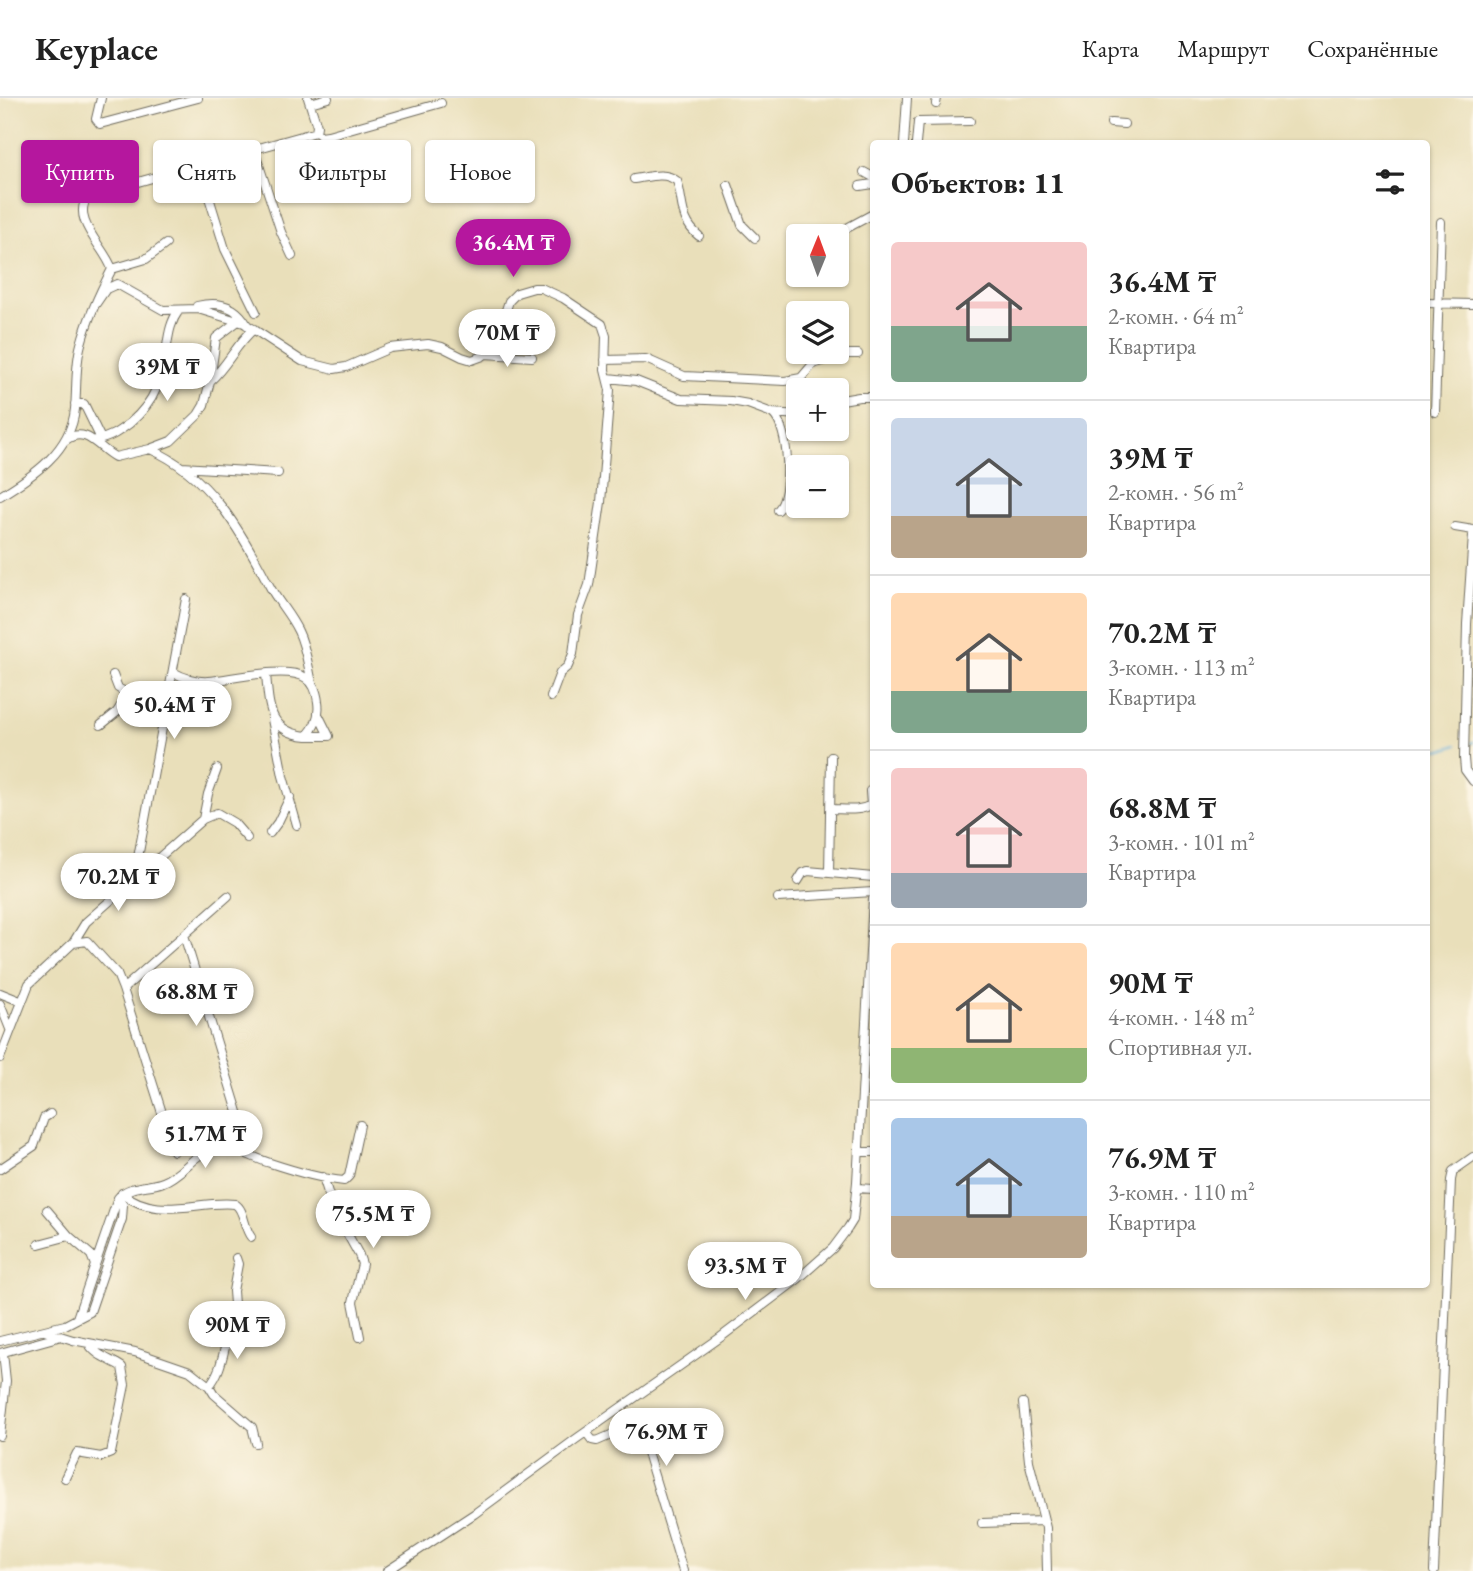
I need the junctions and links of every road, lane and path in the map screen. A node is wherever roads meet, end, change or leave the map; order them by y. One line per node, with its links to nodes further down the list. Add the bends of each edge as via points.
1 (101, 98): 2 (street, via 96,119 100,124)
2 (198, 98)
3 (328, 98): 5 (street)
4 (907, 98): 12 (street)
5 (309, 101): 10 (street)
6 (441, 103): 10 (street)
7 (970, 121): 13 (street, via 918,122)
8 (1111, 123): 9 (street)
9 (1124, 124)
10 (318, 134): 11 (street); 14 (street)
11 (320, 140)
12 (904, 140)
13 (916, 140)
14 (261, 148)
15 (261, 171): 30 (street)
16 (864, 172): 17 (street)
17 (870, 175)
18 (153, 178): 31 (street, via 85,198 83,216)
19 (634, 179): 27 (street, via 671,176 677,181 682,211)
20 (870, 184): 22 (street)
21 (728, 185): 28 (street, via 742,225)
22 (860, 186)
23 (211, 203): 37 (street, via 225,249)
24 (870, 216): 26 (street)
25 (1441, 222): 34 (street)
26 (849, 226)
27 (699, 236)
28 (755, 238)
29 (166, 244): 31 (street, via 146,259)
30 (292, 256)
31 (112, 269): 32 (street)
32 (108, 282): 36 (street, via 163,310); 47 (street, via 81,343)
33 (1430, 303): 34 (street)
34 (1438, 303): 35 (street); 48 (street)
35 (1473, 304)
36 (183, 309): 38 (street, via 225,305 241,314); 51 (street, via 170,326 153,398 114,436)
37 (256, 312)
38 (246, 325): 39 (street, via 302,361 334,369 390,348 428,344 472,360); 44 (street, via 231,357); 44 (street, via 216,338)
39 (485, 354): 41 (street); 42 (street, via 497,337 509,301 517,293 541,288 602,324)
40 (858, 354): 42 (street, via 813,364 801,378 785,381 684,376 646,359)
41 (531, 357)
42 (605, 360): 43 (street)
43 (608, 378): 49 (street, via 636,381 681,399 731,401); 66 (street, via 601,502 589,585 578,615 573,654)
44 (210, 381): 53 (street, via 198,415 171,441)
45 (870, 397): 46 (street)
46 (849, 399)
47 (75, 404): 51 (street, via 83,404); 52 (street)
48 (1435, 412)
49 (772, 414): 50 (street); 57 (street, via 784,433 786,461 786,496)
50 (786, 415)
51 (99, 440): 52 (street, via 75,435); 53 (street, via 115,457)
52 (63, 443): 56 (street, via 37,472)
53 (150, 449): 54 (street)
54 (182, 467): 55 (street); 64 (street, via 207,489 251,548 299,632)
55 (278, 473)
56 (0, 496)
57 (778, 510)
58 (1455, 527): 59 (street)
59 (1473, 533): 74 (street, via 1464,758)
60 (186, 599): 61 (street)
61 (173, 672): 62 (street, via 207,681); 67 (street)
62 (266, 674): 64 (street, via 296,673); 68 (street)
63 (113, 675): 65 (street, via 118,688)
64 (312, 683): 69 (street)
65 (131, 697): 67 (street); 70 (street)
66 (551, 698)
67 (167, 703): 86 (street)
68 (271, 715): 71 (street, via 285,729); 75 (street)
69 (318, 715): 71 (street); 71 (street, via 330,736)
70 (101, 725)
71 (307, 737)
72 (831, 757): 78 (street)
73 (217, 769): 77 (street)
74 (1473, 781)
75 (290, 797): 81 (street); 82 (street)
76 (870, 805): 78 (street, via 855,810)
77 (205, 807): 79 (street); 80 (street)
78 (830, 809): 84 (street)
79 (217, 813): 80 (street); 83 (street)
80 (203, 819): 86 (street)
81 (297, 825)
82 (270, 833)
83 (247, 838)
84 (829, 873): 85 (street); 87 (street, via 803,873)
85 (870, 877)
86 (134, 878): 92 (street, via 83,925)
87 (798, 881)
88 (870, 892): 90 (street)
89 (228, 896): 91 (street)
90 (778, 898)
91 (184, 935): 94 (street); 100 (street)
92 (73, 943): 94 (street, via 87,941 117,974); 96 (street, via 29,984)
93 (870, 953): 104 (street)
94 (123, 989): 103 (street)
95 (0, 993): 96 (street)
96 (20, 1002): 98 (street)
97 (0, 1004): 98 (street)
98 (10, 1029): 99 (street)
99 (0, 1058)
100 (238, 1112)
101 (50, 1114): 107 (street, via 44,1118 34,1146)
102 (360, 1125): 108 (street, via 347,1180)
103 (174, 1151)
104 (859, 1152): 105 (street); 109 (street)
105 (870, 1152)
106 (1473, 1157): 136 (street, via 1453,1171 1451,1180)
107 (0, 1169)
108 (323, 1177): 111 (street, via 218,1147 166,1181 129,1189); 121 (street, via 333,1208 362,1264 353,1302)
109 (857, 1188): 110 (street); 127 (street, via 853,1220 833,1248 761,1308)
110 (870, 1189)
111 (120, 1196): 114 (street, via 160,1208 235,1204); 117 (street); 118 (street, via 122,1219 90,1312)
112 (47, 1210): 113 (street)
113 (69, 1236): 115 (street); 117 (street, via 91,1255)
114 (251, 1237)
115 (39, 1244)
116 (236, 1258): 125 (street, via 233,1291 237,1316 218,1373)
117 (95, 1265): 118 (street)
118 (76, 1319): 119 (street)
119 (44, 1331): 120 (street); 122 (street)
120 (59, 1337): 123 (street); 124 (street)
121 (360, 1338)
122 (0, 1341)
123 (89, 1344): 125 (street, via 169,1363 190,1371); 130 (street, via 94,1353 122,1367 125,1385 111,1453 101,1457 77,1453)
124 (2, 1353): 128 (street, via 6,1381)
125 (209, 1386): 129 (street, via 252,1427)
126 (1023, 1403): 131 (street, via 1029,1461)
127 (586, 1432): 133 (street); 134 (street, via 597,1441 628,1428 638,1432)
128 (0, 1436)
129 (256, 1443)
130 (65, 1478)
131 (1043, 1521): 132 (street); 135 (street)
132 (982, 1523)
133 (387, 1571)
134 (683, 1571)
135 (1047, 1571)
136 (1434, 1571)

